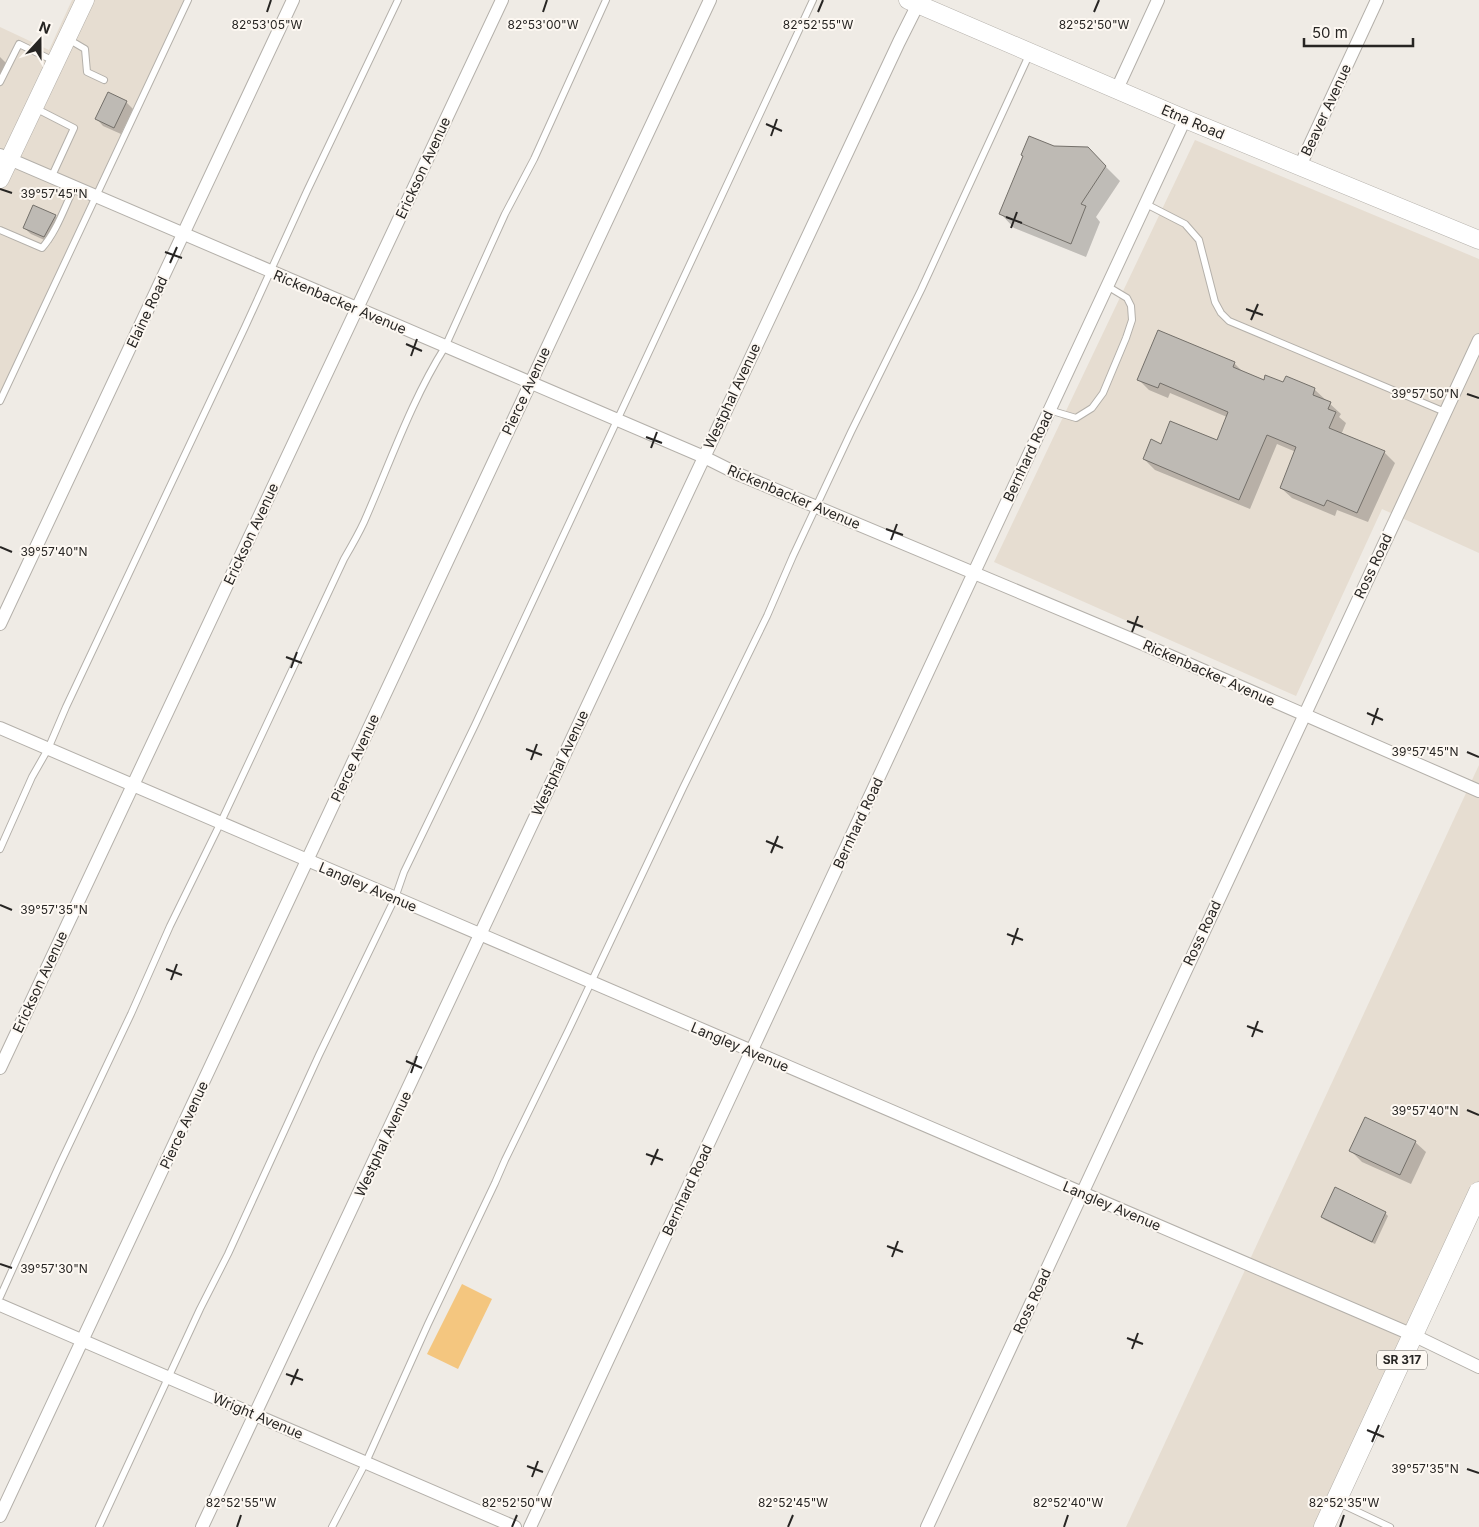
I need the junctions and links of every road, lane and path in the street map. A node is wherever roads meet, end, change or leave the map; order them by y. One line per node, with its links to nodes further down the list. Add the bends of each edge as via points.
1 (85, 0): 12 (street)
2 (188, 0): 25 (lane)
3 (293, 0): 28 (street, Elaine Road)
4 (398, 0): 30 (lane)
5 (502, 0): 32 (street, Erickson Avenue)
6 (606, 0): 34 (lane)
7 (710, 0): 35 (street, Pierce Avenue)
8 (813, 0): 39 (lane)
9 (1158, 0): 17 (street)
10 (1377, 0): 21 (street, Beaver Avenue)
11 (915, 1): 13 (street, Etna Road); 40 (street, Westphal Avenue, via 899,42)
12 (66, 38): 14 (street); 15 (lane, via 85,49 87,72)
13 (1030, 52): 17 (street, Etna Road); 41 (lane, via 921,290)
14 (56, 62): 16 (lane, via 19,44); 18 (street)
15 (104, 80)
16 (0, 82)
17 (1117, 89): 19 (street, Etna Road)
18 (34, 107): 20 (street); 22 (lane, via 74,128)
19 (1184, 119): 21 (street, Etna Road); 26 (street, Bernhard Road)
20 (5, 157): 22 (street, Rickenbacker Avenue); 23 (street)
21 (1300, 166): 29 (street, Etna Road)
22 (51, 178): 24 (street, Rickenbacker Avenue)
23 (0, 179)
24 (74, 188): 25 (street, Rickenbacker Avenue); 27 (lane, via 51,238 42,248)
25 (96, 197): 28 (street, Rickenbacker Avenue); 36 (lane)
26 (1146, 204): 31 (street, Bernhard Road); 38 (lane, via 1184,224 1199,240 1215,302 1229,321)
27 (0, 230)
28 (183, 234): 30 (street, Rickenbacker Avenue); 43 (street, Elaine Road)
29 (1479, 240)
30 (270, 272): 32 (street, Rickenbacker Avenue); 46 (lane)
31 (1107, 286): 37 (street, Bernhard Road); 37 (lane, via 1127,298 1132,320 1112,375 1092,408 1076,418)
32 (357, 308): 34 (street, Rickenbacker Avenue); 47 (street, Erickson Avenue)
33 (1479, 340): 38 (street, Ross Road)
34 (445, 347): 35 (street, Rickenbacker Avenue); 49 (lane, via 433,366 363,523)
35 (530, 383): 39 (street, Rickenbacker Avenue); 51 (street, Pierce Avenue)
36 (0, 401)
37 (1049, 410): 42 (street, Bernhard Road)
38 (1446, 412): 44 (street, Ross Road)
39 (617, 420): 40 (street, Rickenbacker Avenue); 52 (lane)
40 (704, 457): 41 (street, Rickenbacker Avenue); 53 (street, Westphal Avenue)
41 (816, 507): 42 (street, Rickenbacker Avenue); 54 (lane)
42 (974, 574): 44 (street, Rickenbacker Avenue); 55 (street, Bernhard Road)
43 (0, 624)
44 (1305, 715): 48 (street, Rickenbacker Avenue); 58 (street, Ross Road)
45 (0, 728): 46 (street, Langley Avenue)
46 (48, 749): 47 (street, Langley Avenue); 50 (lane)
47 (133, 785): 49 (street, Langley Avenue); 56 (street, Erickson Avenue)
48 (1479, 791)
49 (220, 824): 51 (street, Langley Avenue); 59 (lane)
50 (0, 849)
51 (308, 861): 52 (street, Langley Avenue); 62 (street, Pierce Avenue)
52 (394, 898): 53 (street, Langley Avenue); 64 (lane)
53 (481, 936): 54 (street, Langley Avenue); 65 (street, Westphal Avenue)
54 (591, 983): 55 (street, Langley Avenue); 66 (lane, via 504,1160)
55 (751, 1052): 58 (street, Langley Avenue); 73 (street, Bernhard Road)
56 (0, 1068)
57 (1479, 1192): 61 (main road, SR 317)
58 (1082, 1193): 61 (street, Langley Avenue); 74 (street, Ross Road)
59 (0, 1297)
60 (0, 1305): 62 (street, Wright Avenue)
61 (1413, 1335): 63 (street, Langley Avenue); 67 (main road, SR 317)
62 (83, 1340): 64 (street, Wright Avenue); 68 (street, Pierce Avenue)
63 (1479, 1367)
64 (168, 1377): 65 (street, Wright Avenue); 69 (lane)
65 (255, 1415): 66 (street, Wright Avenue); 70 (street, Westphal Avenue)
66 (366, 1462): 71 (lane); 72 (street, Wright Avenue)
67 (1336, 1501): 75 (main road, SR 317); 76 (lane)
68 (0, 1516)
69 (99, 1527)
70 (202, 1527)
71 (332, 1527)
72 (515, 1527)
73 (530, 1527)
74 (927, 1527)
75 (1324, 1527)
76 (1390, 1527)

